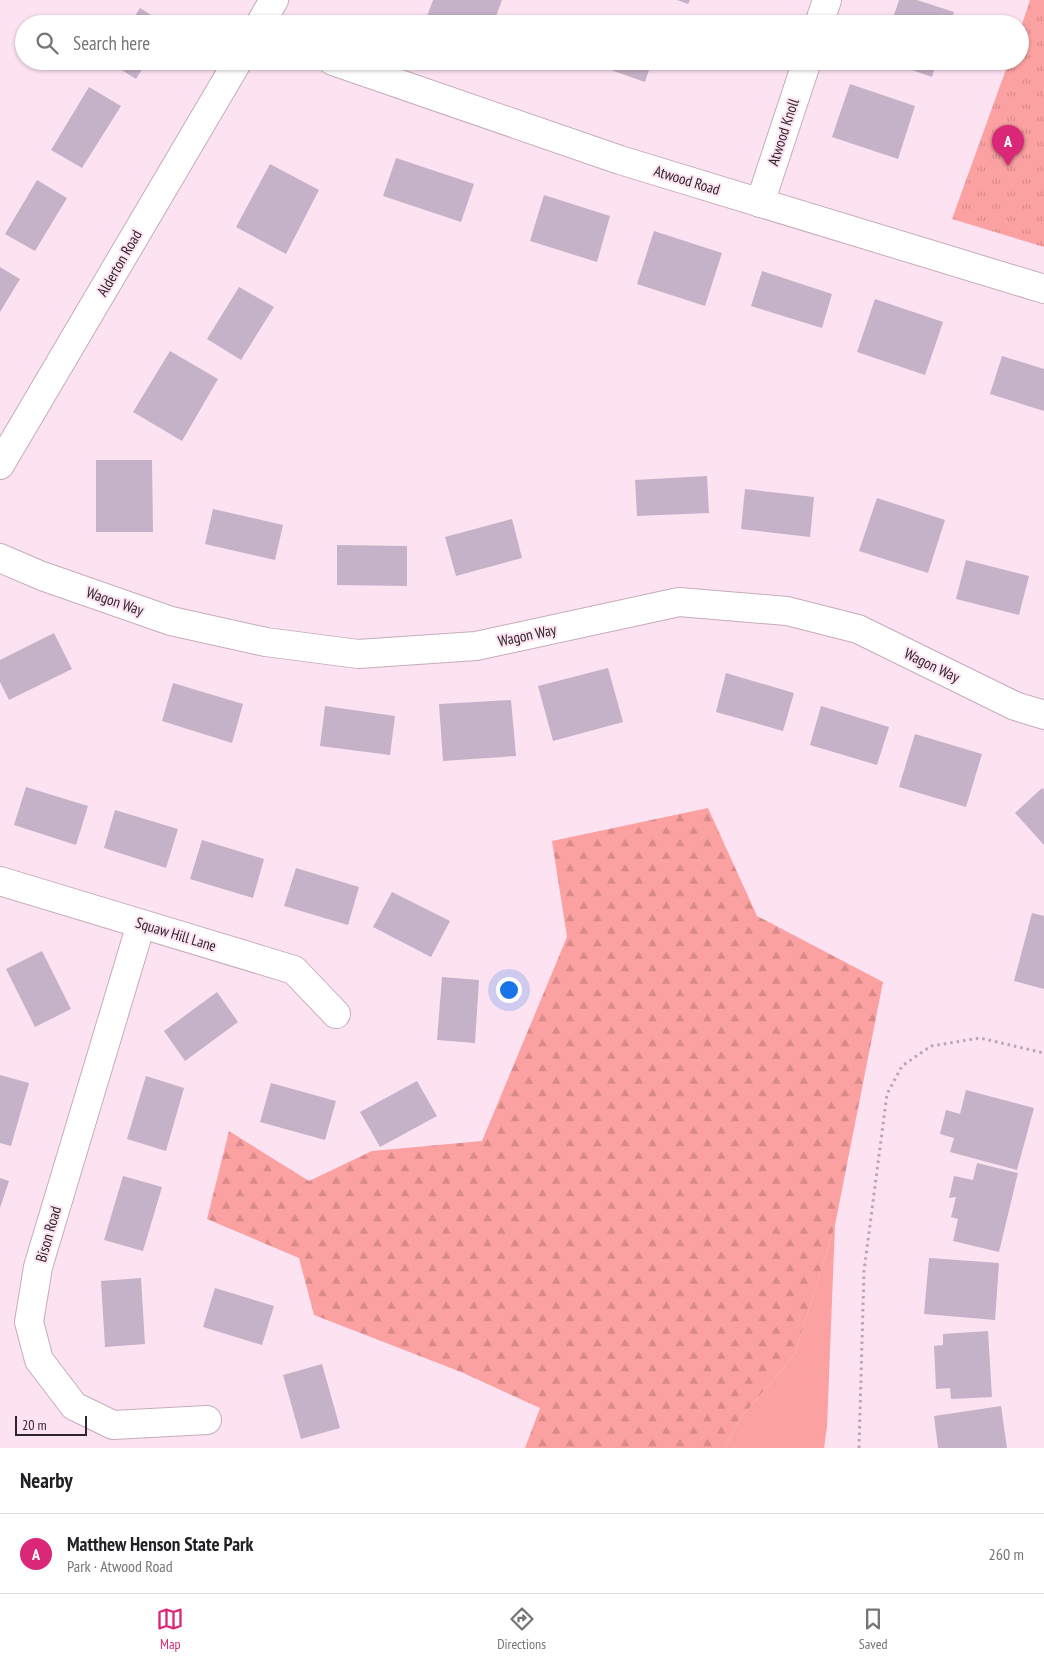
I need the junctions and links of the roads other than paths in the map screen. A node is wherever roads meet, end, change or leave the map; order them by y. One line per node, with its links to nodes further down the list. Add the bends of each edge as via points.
1 (274, 0): 3 (street)
2 (827, 0): 4 (street)
3 (265, 15)
4 (822, 15)
5 (233, 70): 10 (street, Alderton Road)
6 (359, 70): 8 (street, Atwood Road, via 620,160)
7 (803, 70): 8 (street, Atwood Knoll)
8 (760, 202): 9 (street, Atwood Road)
9 (1044, 289)
10 (0, 465)
11 (0, 558): 12 (street, Wagon Way, via 171,621 266,642 358,654 476,646 679,602 788,611 858,629 1015,706)
12 (1044, 716)
13 (0, 881): 14 (street, Squaw Hill Lane)
14 (141, 924): 15 (street, Squaw Hill Lane, via 294,970); 16 (street, Bison Road, via 38,1267 29,1322 39,1360 74,1406 113,1425)
15 (336, 1014)
16 (207, 1420)

